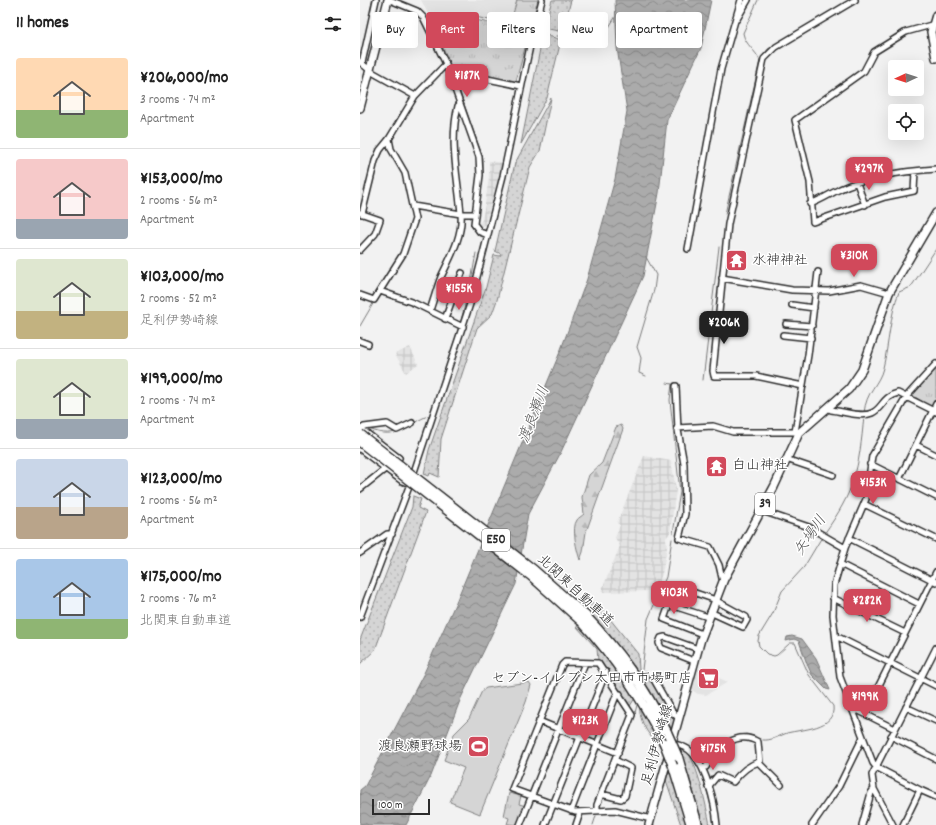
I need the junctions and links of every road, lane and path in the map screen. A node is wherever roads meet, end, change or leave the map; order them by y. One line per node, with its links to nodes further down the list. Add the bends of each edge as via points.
1 (376, 0): 11 (street)
2 (389, 0): 12 (street, via 417,11 423,17); 13 (main road)
3 (542, 0): 15 (street)
4 (741, 0): 8 (street)
5 (748, 0): 8 (street)
6 (855, 0): 35 (street, via 776,47 764,60 731,203)
7 (936, 15): 9 (main road)
8 (736, 19): 31 (street, via 714,102)
9 (934, 24): 10 (main road, via 932,40); 23 (street, via 906,32 874,52 864,71 795,120 810,182)
10 (936, 58)
11 (361, 63): 13 (street)
12 (446, 64): 14 (street); 16 (street)
13 (370, 70): 16 (street); 18 (main road)
14 (452, 80): 15 (street, via 469,76); 17 (street)
15 (521, 86): 30 (street)
16 (415, 96): 19 (street)
17 (460, 104): 28 (street, via 455,118 453,145); 29 (street, via 479,157 480,176)
18 (360, 108)
19 (388, 139): 25 (street, via 405,173); 27 (street, via 378,155)
20 (936, 169): 21 (street)
21 (915, 171): 22 (street, via 900,172); 24 (street, via 914,191 885,197)
22 (858, 183): 23 (street); 24 (street)
23 (810, 204): 24 (street, via 813,222)
24 (865, 205)
25 (413, 206): 28 (street); 36 (street, via 415,220 407,244)
26 (936, 213): 38 (main road, 足利伊勢崎線 / 39)
27 (361, 214): 32 (street, via 380,220 375,234)
28 (461, 214): 29 (street); 42 (street, via 455,248)
29 (474, 214): 30 (street, via 476,229)
30 (488, 235): 46 (street)
31 (688, 249)
32 (360, 250)
33 (818, 272): 37 (street)
34 (462, 273): 43 (street)
35 (722, 278): 37 (street, via 779,289); 53 (street, via 714,376 756,376)
36 (380, 291): 39 (street, via 374,300); 42 (street)
37 (815, 292): 38 (street, via 861,285); 41 (street)
38 (889, 293): 56 (main road, 足利伊勢崎線 / 39, via 862,370 849,389)
39 (360, 295)
40 (792, 306): 41 (street)
41 (814, 308): 45 (street)
42 (430, 310): 43 (street)
43 (445, 319): 46 (street)
44 (786, 324): 45 (street)
45 (812, 326): 48 (street)
46 (463, 327): 73 (street)
47 (783, 335): 48 (street)
48 (810, 338): 53 (street)
49 (360, 341): 50 (street)
50 (368, 344)
51 (936, 364): 54 (street)
52 (676, 386): 60 (street)
53 (803, 386): 62 (street)
54 (906, 396): 56 (street, via 898,393 891,395 874,412 863,414); 57 (street); 69 (street)
55 (936, 404): 57 (street)
56 (829, 408): 62 (main road, 足利伊勢崎線 / 39)
57 (934, 411): 65 (street)
58 (412, 423): 59 (street, via 397,430 388,425)
59 (375, 426): 61 (street); 63 (street)
60 (678, 428): 62 (street, via 713,426 733,432); 85 (street, via 685,469 685,514 679,538 710,547)
61 (361, 429): 63 (street); 93 (highway, 北関東自動車道 / E50, bridge, via 534,570)
62 (797, 432): 68 (main road, 足利伊勢崎線 / 39)
63 (370, 435): 70 (street, via 399,458)
64 (360, 442): 93 (highway, 北関東自動車道 / E50, bridge)
65 (916, 445): 67 (street); 72 (street)
66 (360, 449): 70 (street)
67 (936, 455)
68 (786, 459): 71 (street); 77 (main road, 足利伊勢崎線 / 39)
69 (870, 464): 72 (street); 76 (street)
70 (384, 469): 73 (street, via 402,482); 74 (street)
71 (833, 475)
72 (899, 479): 75 (street)
73 (410, 484): 78 (street)
74 (360, 489)
75 (936, 497)
76 (864, 504): 79 (street); 80 (street)
77 (762, 510): 81 (street, via 809,527); 85 (main road, 足利伊勢崎線 / 39)
78 (392, 534): 82 (street, via 387,534); 92 (street)
79 (849, 538): 81 (street); 86 (street)
80 (936, 539)
81 (845, 548): 83 (street)
82 (360, 552)
83 (840, 564): 88 (street); 90 (street)
84 (936, 572): 86 (street)
85 (724, 579): 89 (main road, 足利伊勢崎線 / 39)
86 (934, 581): 90 (street)
87 (675, 586): 89 (street)
88 (833, 598): 94 (street); 96 (street)
89 (714, 600): 91 (main road, 足利伊勢崎線 / 39); 91 (street, via 746,617 747,620 743,627)
90 (920, 604): 94 (street)
91 (709, 614): 95 (main road, 足利伊勢崎線 / 39); 95 (street, via 668,605 664,619)
92 (360, 617)
93 (583, 619): 118 (highway, 北関東自動車道 / E50, via 632,683); 142 (highway, 北関東自動車道 / E50, bridge, via 618,651 638,679 668,732)
94 (905, 633): 101 (street)
95 (702, 634): 98 (main road, 足利伊勢崎線 / 39)
96 (836, 638): 101 (street); 108 (street, via 836,658 840,677)
97 (936, 648): 104 (street)
98 (698, 649): 99 (main road, 足利伊勢崎線 / 39); 99 (street, via 665,637 661,638 659,643 661,648)
99 (694, 661): 110 (main road, 足利伊勢崎線 / 39)
100 (584, 663): 102 (street, via 598,663); 111 (street, via 562,663); 114 (street)
101 (890, 663): 104 (street); 109 (street)
102 (606, 672): 106 (street); 116 (street)
103 (653, 678): 110 (street, via 675,716)
104 (920, 679): 105 (street); 107 (street)
105 (936, 686)
106 (620, 694): 119 (street, via 616,696); 120 (street, via 632,715)
107 (906, 706): 112 (street); 113 (street)
108 (851, 708): 109 (street); 117 (street)
109 (865, 713): 113 (street)
110 (679, 718): 118 (main road, 足利伊勢崎線 / 39)
111 (539, 721): 114 (street); 131 (street, via 512,788)
112 (936, 721)
113 (895, 729): 115 (street)
114 (559, 730): 116 (street); 131 (street)
115 (891, 736): 121 (street); 124 (street)
116 (578, 737): 119 (street); 133 (street)
117 (863, 737): 124 (street, via 872,763); 144 (street, via 839,786)
118 (668, 743): 125 (street, via 688,750); 137 (main road, 足利伊勢崎線 / 39); 141 (highway, 北関東自動車道 / E50, bridge)
119 (597, 745): 120 (street); 134 (street)
120 (618, 753): 122 (street)
121 (936, 759)
122 (615, 760): 130 (street); 130 (street, via 631,768 625,796 621,799)
123 (759, 762): 125 (street, via 759,744 751,738 744,737 720,748); 126 (street); 127 (street, via 739,774 733,782 718,775)
124 (876, 767): 128 (street, via 872,775); 129 (street)
125 (703, 768): 127 (street)
126 (781, 785)
127 (708, 786): 143 (street)
128 (874, 789): 145 (street); 146 (street)
129 (920, 790): 132 (street); 147 (street)
130 (601, 794): 135 (street, via 596,806)
131 (532, 797): 133 (street); 138 (street)
132 (936, 797)
133 (552, 804): 134 (street); 139 (street)
134 (571, 811): 136 (street)
135 (597, 811): 136 (street); 137 (street, via 626,811)
136 (580, 813): 140 (street)
137 (650, 822)
138 (520, 825)
139 (545, 825)
140 (576, 825)
141 (691, 825)
142 (698, 825)
143 (717, 825)
144 (812, 825)
145 (862, 825)
146 (893, 825)
147 (903, 825)

